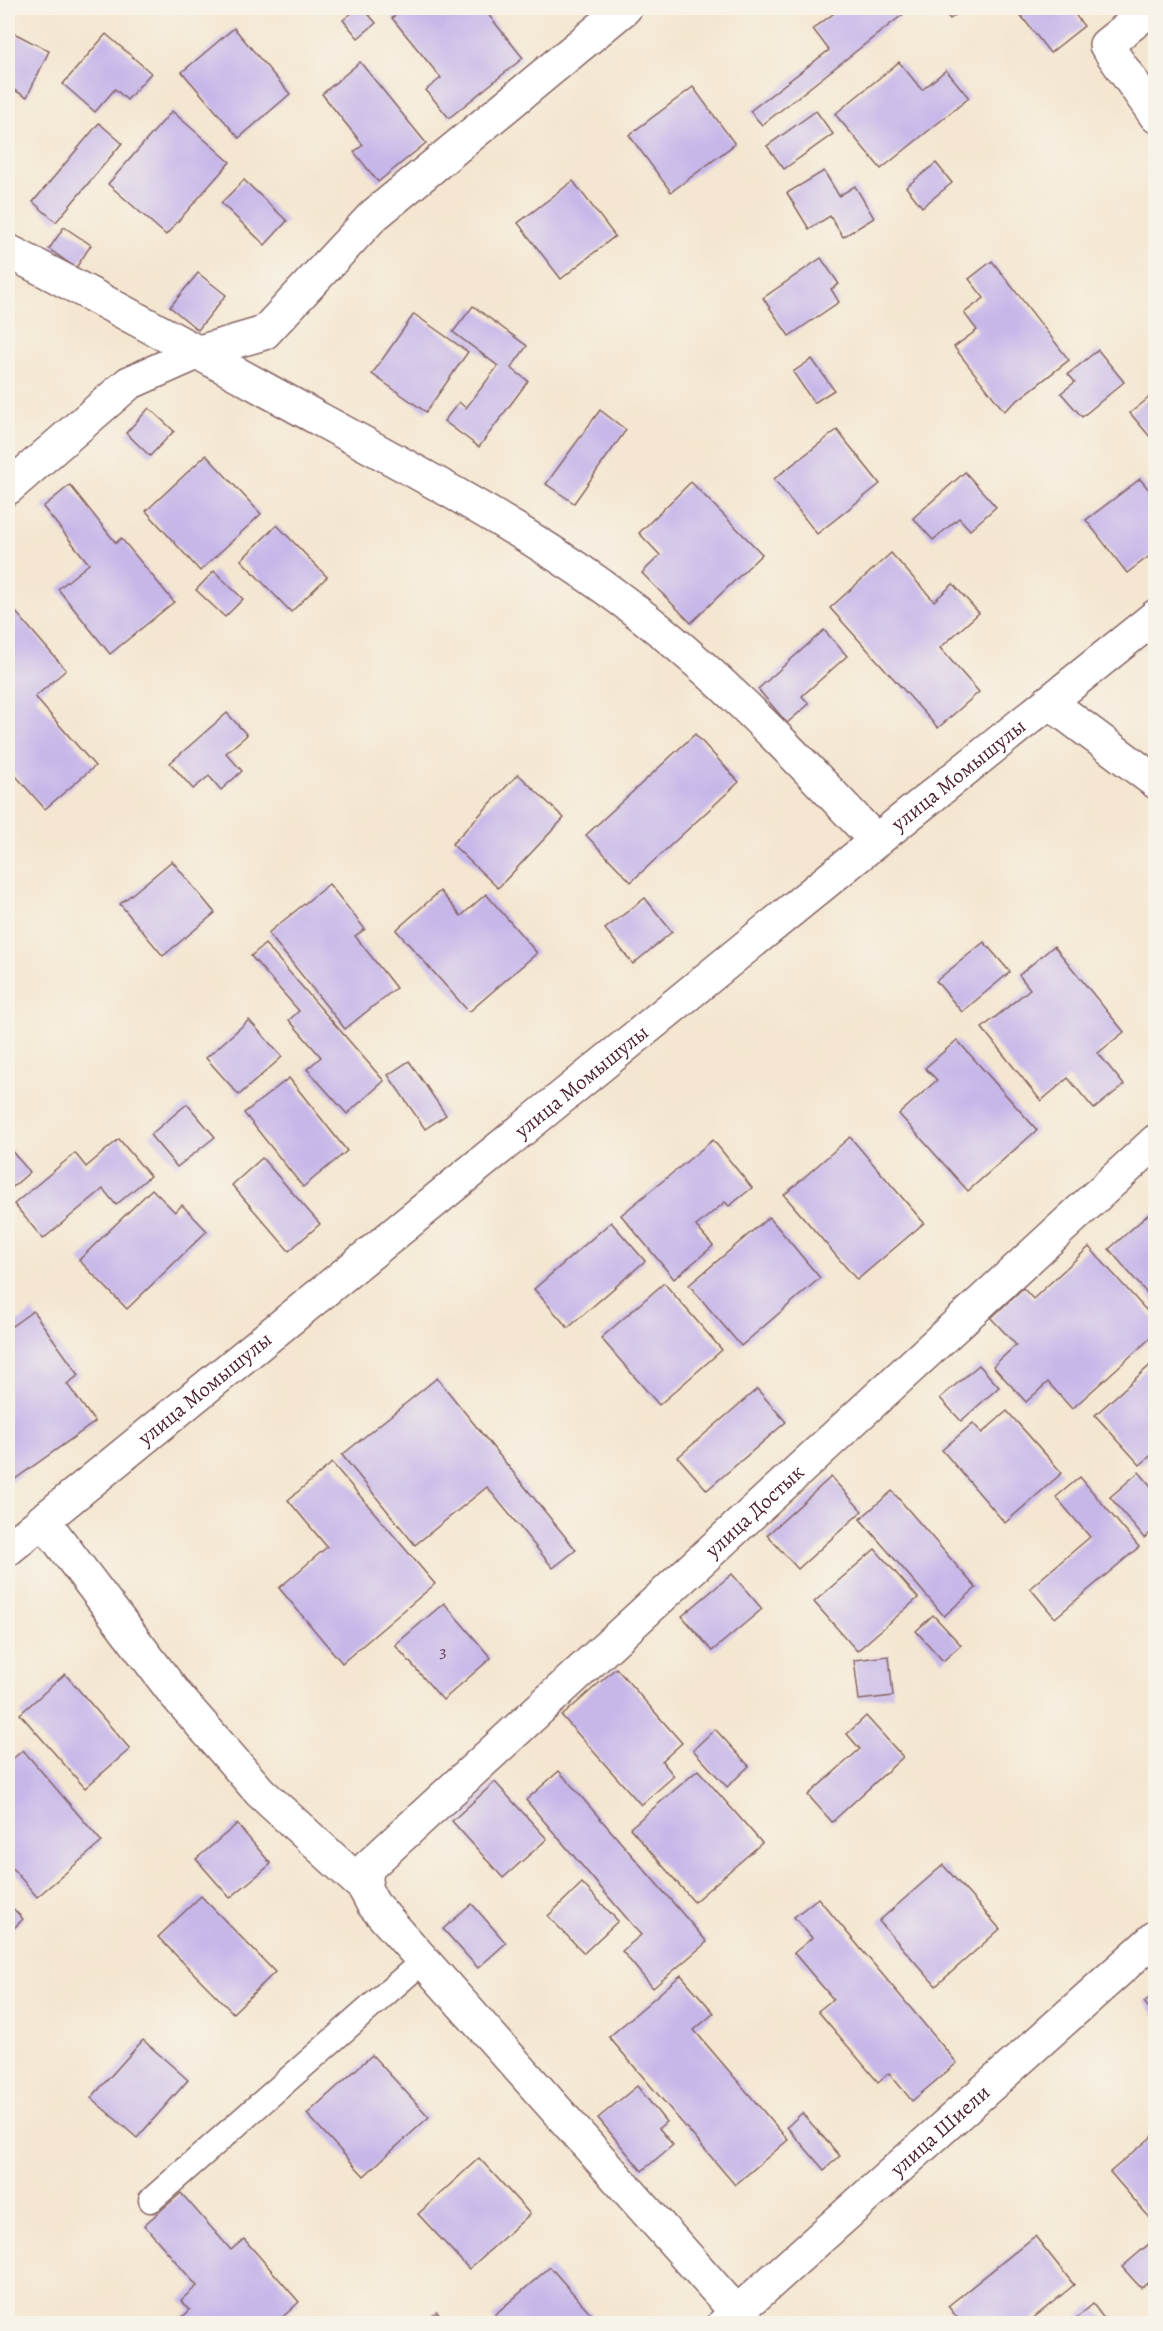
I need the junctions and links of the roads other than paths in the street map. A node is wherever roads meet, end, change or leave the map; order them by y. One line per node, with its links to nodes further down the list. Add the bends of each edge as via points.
1 (625, 8): 5 (street, via 373,216 264,333)
2 (1152, 8): 3 (street, via 1106,45)
3 (1155, 116)
4 (8, 251): 5 (street)
5 (199, 352): 6 (street, via 129,383); 10 (street, via 474,503 592,579 683,650 785,743)
6 (8, 488)
7 (1155, 616): 8 (street, улица Момышулы)
8 (1049, 702): 9 (street); 10 (street, улица Момышулы)
9 (1155, 782)
10 (876, 841): 12 (street, улица Момышулы)
11 (1155, 1141): 14 (street, улица Достык, via 368,1866)
12 (43, 1520): 13 (street, улица Момышулы); 14 (street, via 175,1694 260,1792)
13 (8, 1549)
14 (364, 1887): 16 (street, via 373,1904)
15 (1155, 1937): 18 (street, улица Шиели)
16 (424, 1960): 17 (lane); 18 (street)
17 (151, 2200)
18 (736, 2320)

